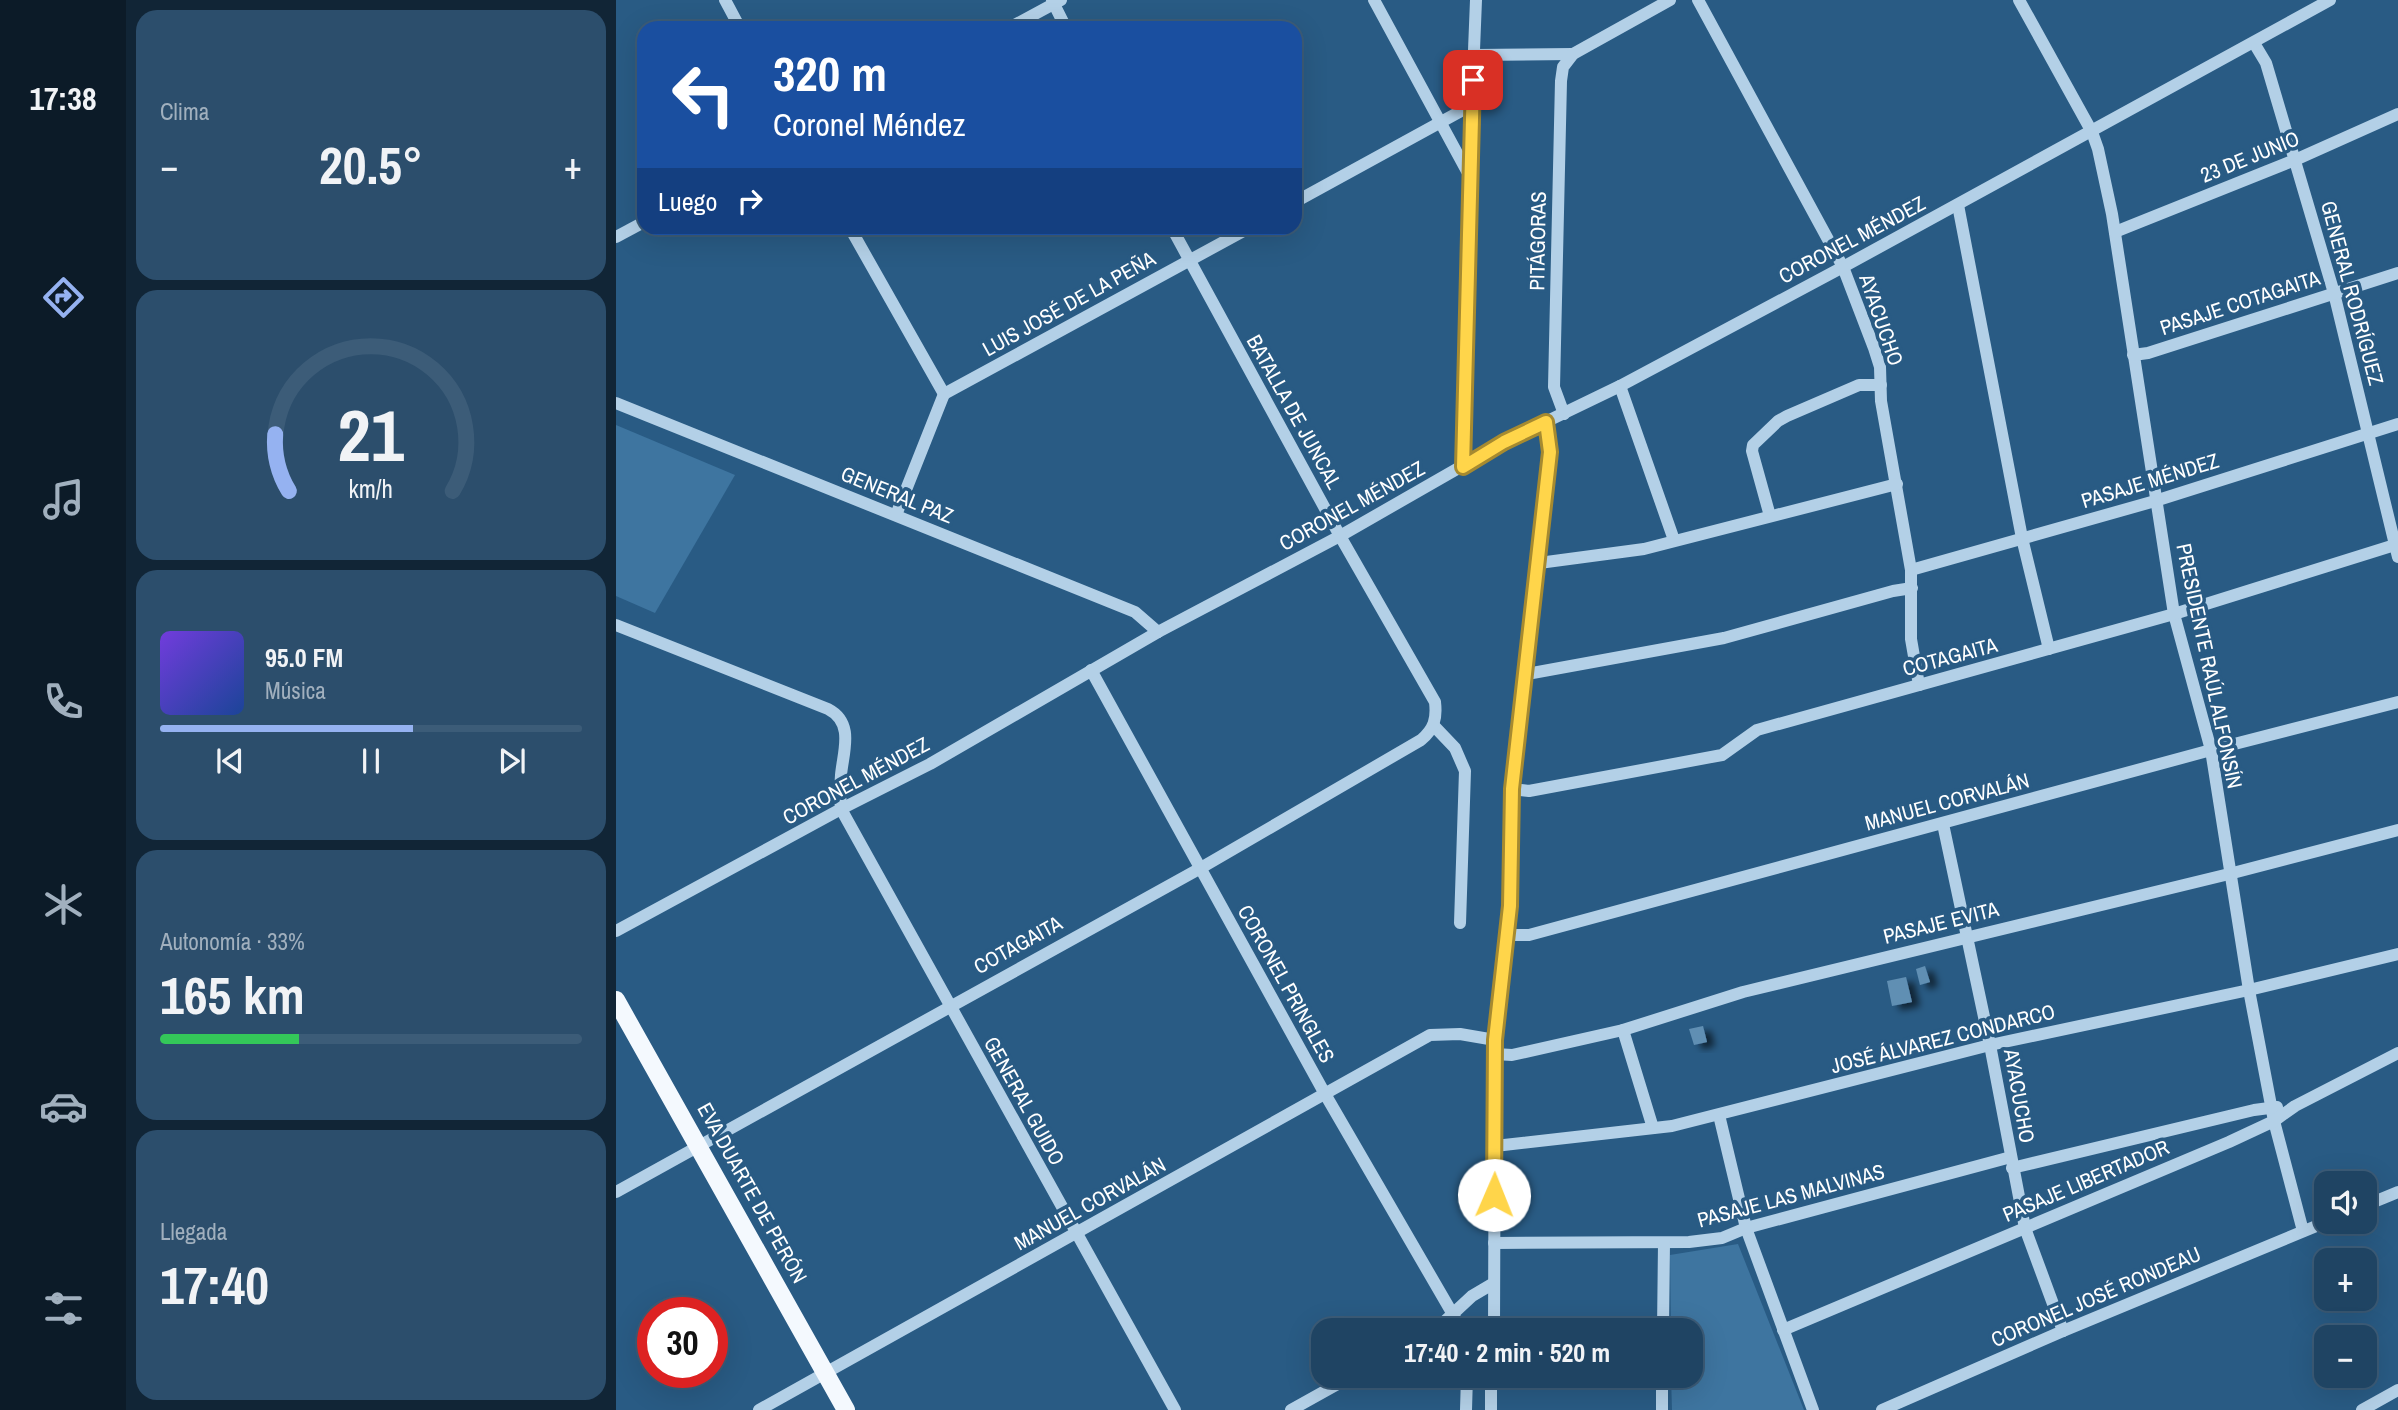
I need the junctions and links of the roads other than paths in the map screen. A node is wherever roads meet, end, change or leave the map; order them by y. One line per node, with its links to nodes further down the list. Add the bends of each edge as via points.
1 (725, 0): 9 (street)
2 (1374, 0): 17 (street)
3 (1476, 0): 14 (street)
4 (1670, 0): 13 (street)
5 (1698, 0): 30 (street, AYACUCHO)
6 (2019, 0): 18 (street, PRESIDENTE RAÚL ALFONSÍN)
7 (2330, 0): 12 (street, CORONEL MÉNDEZ)
8 (1055, 1): 10 (street); 11 (street)
9 (736, 21)
10 (1021, 21)
11 (1063, 21)
12 (2254, 43): 18 (street, CORONEL MÉNDEZ); 19 (street, GENERAL RODRÍGUEZ, via 2266,63)
13 (1573, 54): 14 (street); 38 (street, PITÁGORAS, via 1563,67 1561,81 1554,387)
14 (1474, 55): 15 (street)
15 (1472, 105): 17 (street); 20 (street)
16 (2398, 114): 19 (street, 23 DE JUNIO)
17 (1439, 123): 20 (street); 21 (street)
18 (2092, 132): 22 (street, CORONEL MÉNDEZ); 24 (street, PRESIDENTE RAÚL ALFONSÍN)
19 (2295, 160): 24 (street, 23 DE JUNIO); 32 (street, GENERAL RODRÍGUEZ)
20 (1469, 175): 42 (street)
21 (1302, 198)
22 (1958, 205): 30 (street, CORONEL MÉNDEZ); 48 (street)
23 (637, 226): 28 (street)
24 (2115, 232): 33 (street, PRESIDENTE RAÚL ALFONSÍN)
25 (854, 235): 36 (street)
26 (1176, 235): 29 (street, BATALLA DE JUNCAL)
27 (1236, 235): 29 (street, LUIS JOSÉ DE LA PEÑA)
28 (616, 237)
29 (1189, 260): 36 (street, LUIS JOSÉ DE LA PEÑA); 47 (street, BATALLA DE JUNCAL)
30 (1843, 267): 34 (street, AYACUCHO, via 1874,348); 35 (street, CORONEL MÉNDEZ)
31 (2398, 274): 32 (street, PASAJE COTAGAITA)
32 (2334, 293): 33 (street, PASAJE COTAGAITA); 41 (street, GENERAL RODRÍGUEZ)
33 (2133, 355): 44 (street, PRESIDENTE RAÚL ALFONSÍN)
34 (1881, 385): 43 (street, AYACUCHO); 46 (street, via 1859,385 1787,416 1753,445)
35 (1620, 386): 38 (street, CORONEL MÉNDEZ); 49 (street)
36 (944, 394): 45 (street)
37 (616, 402): 45 (street, GENERAL PAZ)
38 (1564, 414): 39 (street, CORONEL MÉNDEZ)
39 (1546, 422): 42 (street, CORONEL MÉNDEZ); 51 (street, via 1550,452)
40 (2398, 424): 41 (street, PASAJE MÉNDEZ)
41 (2369, 433): 44 (street, PASAJE MÉNDEZ); 50 (street, GENERAL RODRÍGUEZ)
42 (1463, 467): 47 (street, CORONEL MÉNDEZ)
43 (1897, 484): 46 (street); 52 (street, AYACUCHO)
44 (2155, 501): 48 (street, PASAJE MÉNDEZ); 54 (street, PRESIDENTE RAÚL ALFONSÍN)
45 (896, 515): 56 (street, GENERAL PAZ, via 1135,612)
46 (1770, 516): 49 (street)
47 (1340, 536): 56 (street, CORONEL MÉNDEZ); 62 (street, BATALLA DE JUNCAL, via 1435,702)
48 (2022, 538): 52 (street, PASAJE MÉNDEZ); 57 (street)
49 (1674, 540): 51 (street, via 1644,549)
50 (2397, 548): 54 (street, COTAGAITA)
51 (1539, 562): 59 (street)
52 (1911, 570): 53 (street, AYACUCHO)
53 (1912, 588): 59 (street, via 1724,638); 60 (street, AYACUCHO, via 1911,639)
54 (2174, 614): 57 (street, COTAGAITA); 63 (street, PRESIDENTE RAÚL ALFONSÍN)
55 (616, 625): 65 (street, via 836,714 846,732)
56 (1158, 632): 58 (street, CORONEL MÉNDEZ)
57 (2049, 649): 60 (street, COTAGAITA)
58 (1091, 670): 65 (street, CORONEL MÉNDEZ, via 930,764); 68 (street, CORONEL PRINGLES)
59 (1527, 674): 64 (street)
60 (1919, 685): 64 (street, COTAGAITA, via 1757,730 1722,755 1529,791)
61 (2398, 702): 63 (street, MANUEL CORVALÁN)
62 (1434, 726): 68 (street, COTAGAITA, via 1421,740); 70 (street, via 1455,748 1465,771)
63 (2211, 750): 66 (street, MANUEL CORVALÁN); 69 (street, PRESIDENTE RAÚL ALFONSÍN)
64 (1512, 789): 72 (street)
65 (841, 809): 71 (street, CORONEL MÉNDEZ); 77 (street, GENERAL GUIDO)
66 (1943, 824): 72 (street, MANUEL CORVALÁN, via 1529,935); 73 (street, AYACUCHO)
67 (2398, 830): 69 (street, PASAJE EVITA)
68 (1199, 869): 77 (street, COTAGAITA); 83 (street, CORONEL PRINGLES)
69 (2229, 874): 73 (street, PASAJE EVITA); 75 (street, PRESIDENTE RAÚL ALFONSÍN)
70 (1460, 923)
71 (616, 931)
72 (1506, 935): 79 (street)
73 (1966, 936): 78 (street, PASAJE EVITA, via 1743,992); 80 (street, AYACUCHO)
74 (2398, 954): 75 (street, JOSÉ ÁLVAREZ CONDARCO)
75 (2249, 990): 80 (street, JOSÉ ÁLVAREZ CONDARCO); 85 (street, PRESIDENTE RAÚL ALFONSÍN)
76 (616, 1000): 89 (main road, EVA DUARTE DE PERÓN)
77 (949, 1005): 89 (street, COTAGAITA); 99 (street, GENERAL GUIDO)
78 (1623, 1030): 82 (street, PASAJE EVITA, via 1512,1055); 88 (street)
79 (1495, 1040): 82 (street); 83 (street, MANUEL CORVALÁN, via 1430,1035)
80 (1990, 1045): 86 (street, JOSÉ ÁLVAREZ CONDARCO); 91 (street, AYACUCHO)
81 (2398, 1053): 84 (street, PASAJE LIBERTADOR)
82 (1495, 1054): 90 (street)
83 (1325, 1094): 99 (street, MANUEL CORVALÁN); 103 (street, CORONEL PRINGLES)
84 (2295, 1106): 85 (street, PASAJE LAS MALVINAS); 87 (street, PASAJE LIBERTADOR)
85 (2272, 1107): 87 (street, PRESIDENTE RAÚL ALFONSÍN); 91 (street, PASAJE LAS MALVINAS)
86 (1719, 1115): 88 (street, JOSÉ ÁLVAREZ CONDARCO); 96 (street)
87 (2274, 1121): 97 (street, PASAJE LIBERTADOR); 98 (street, PRESIDENTE RAÚL ALFONSÍN)
88 (1653, 1128): 90 (street, JOSÉ ÁLVAREZ CONDARCO)
89 (700, 1146): 92 (street, COTAGAITA); 110 (main road, EVA DUARTE DE PERÓN)
90 (1495, 1146): 100 (street)
91 (2011, 1163): 96 (street, PASAJE LAS MALVINAS); 97 (street, AYACUCHO)
92 (616, 1192)
93 (2398, 1192): 94 (street)
94 (2377, 1201)
95 (2314, 1227): 98 (street, CORONEL JOSÉ RONDEAU)
96 (1746, 1228): 101 (street, PASAJE LAS MALVINAS, via 1715,1240); 108 (street)
97 (2025, 1228): 108 (street, PASAJE LIBERTADOR); 109 (street, AYACUCHO)
98 (2303, 1231): 109 (street, CORONEL JOSÉ RONDEAU)
99 (1076, 1234): 110 (street, MANUEL CORVALÁN); 118 (street, GENERAL GUIDO)
100 (1494, 1243): 101 (street, PASAJE LAS MALVINAS); 102 (street)
101 (1664, 1243): 107 (street)
102 (1494, 1283): 103 (street); 106 (street)
103 (1454, 1313): 104 (street); 105 (street, CORONEL PRINGLES)
104 (1448, 1318)
105 (1456, 1318)
106 (1494, 1318)
107 (1662, 1318)
108 (1783, 1331): 123 (street)
109 (2063, 1331): 124 (street, CORONEL JOSÉ RONDEAU)
110 (825, 1373): 116 (street, MANUEL CORVALÁN); 117 (main road, EVA DUARTE DE PERÓN)
111 (1330, 1388): 119 (street)
112 (1467, 1388): 120 (street)
113 (1490, 1388): 121 (street)
114 (1662, 1388): 122 (street)
115 (2398, 1390): 125 (street)
116 (759, 1410)
117 (846, 1410)
118 (1175, 1410)
119 (1291, 1410)
120 (1466, 1410)
121 (1491, 1410)
122 (1662, 1410)
123 (1813, 1410)
124 (1882, 1410)
125 (2362, 1410)

